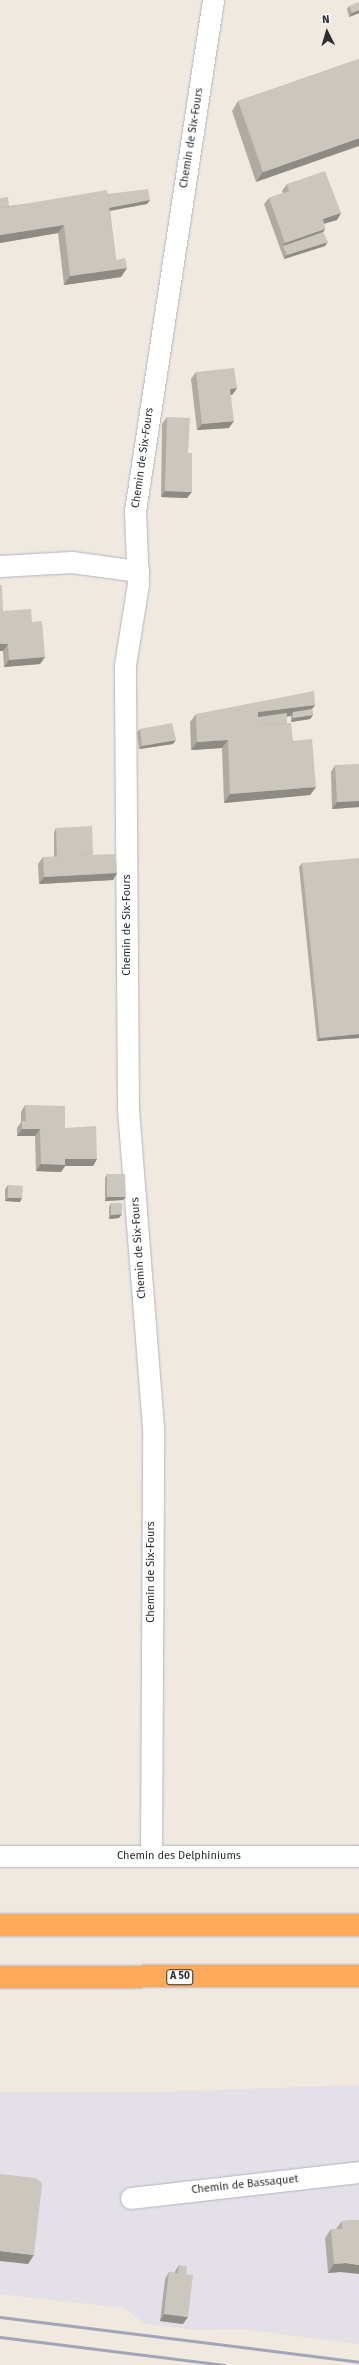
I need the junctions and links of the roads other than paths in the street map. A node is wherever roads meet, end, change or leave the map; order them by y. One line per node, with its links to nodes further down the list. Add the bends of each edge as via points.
1 (213, 0): 3 (street, Chemin de Six-Fours, via 135,511)
2 (0, 566): 3 (street, via 72,562)
3 (138, 570): 5 (street, Chemin de Six-Fours, via 125,665 128,1077 153,1426)
4 (0, 1856): 5 (street, Chemin des Delphiniums)
5 (151, 1856): 6 (street, Chemin des Delphiniums)
6 (359, 1856)
7 (0, 1925): 8 (highway)
8 (359, 1925)
9 (359, 1976): 10 (highway, A 50)
10 (0, 1977)
11 (359, 2172): 12 (street, Chemin de Bassaquet)
12 (131, 2198)

